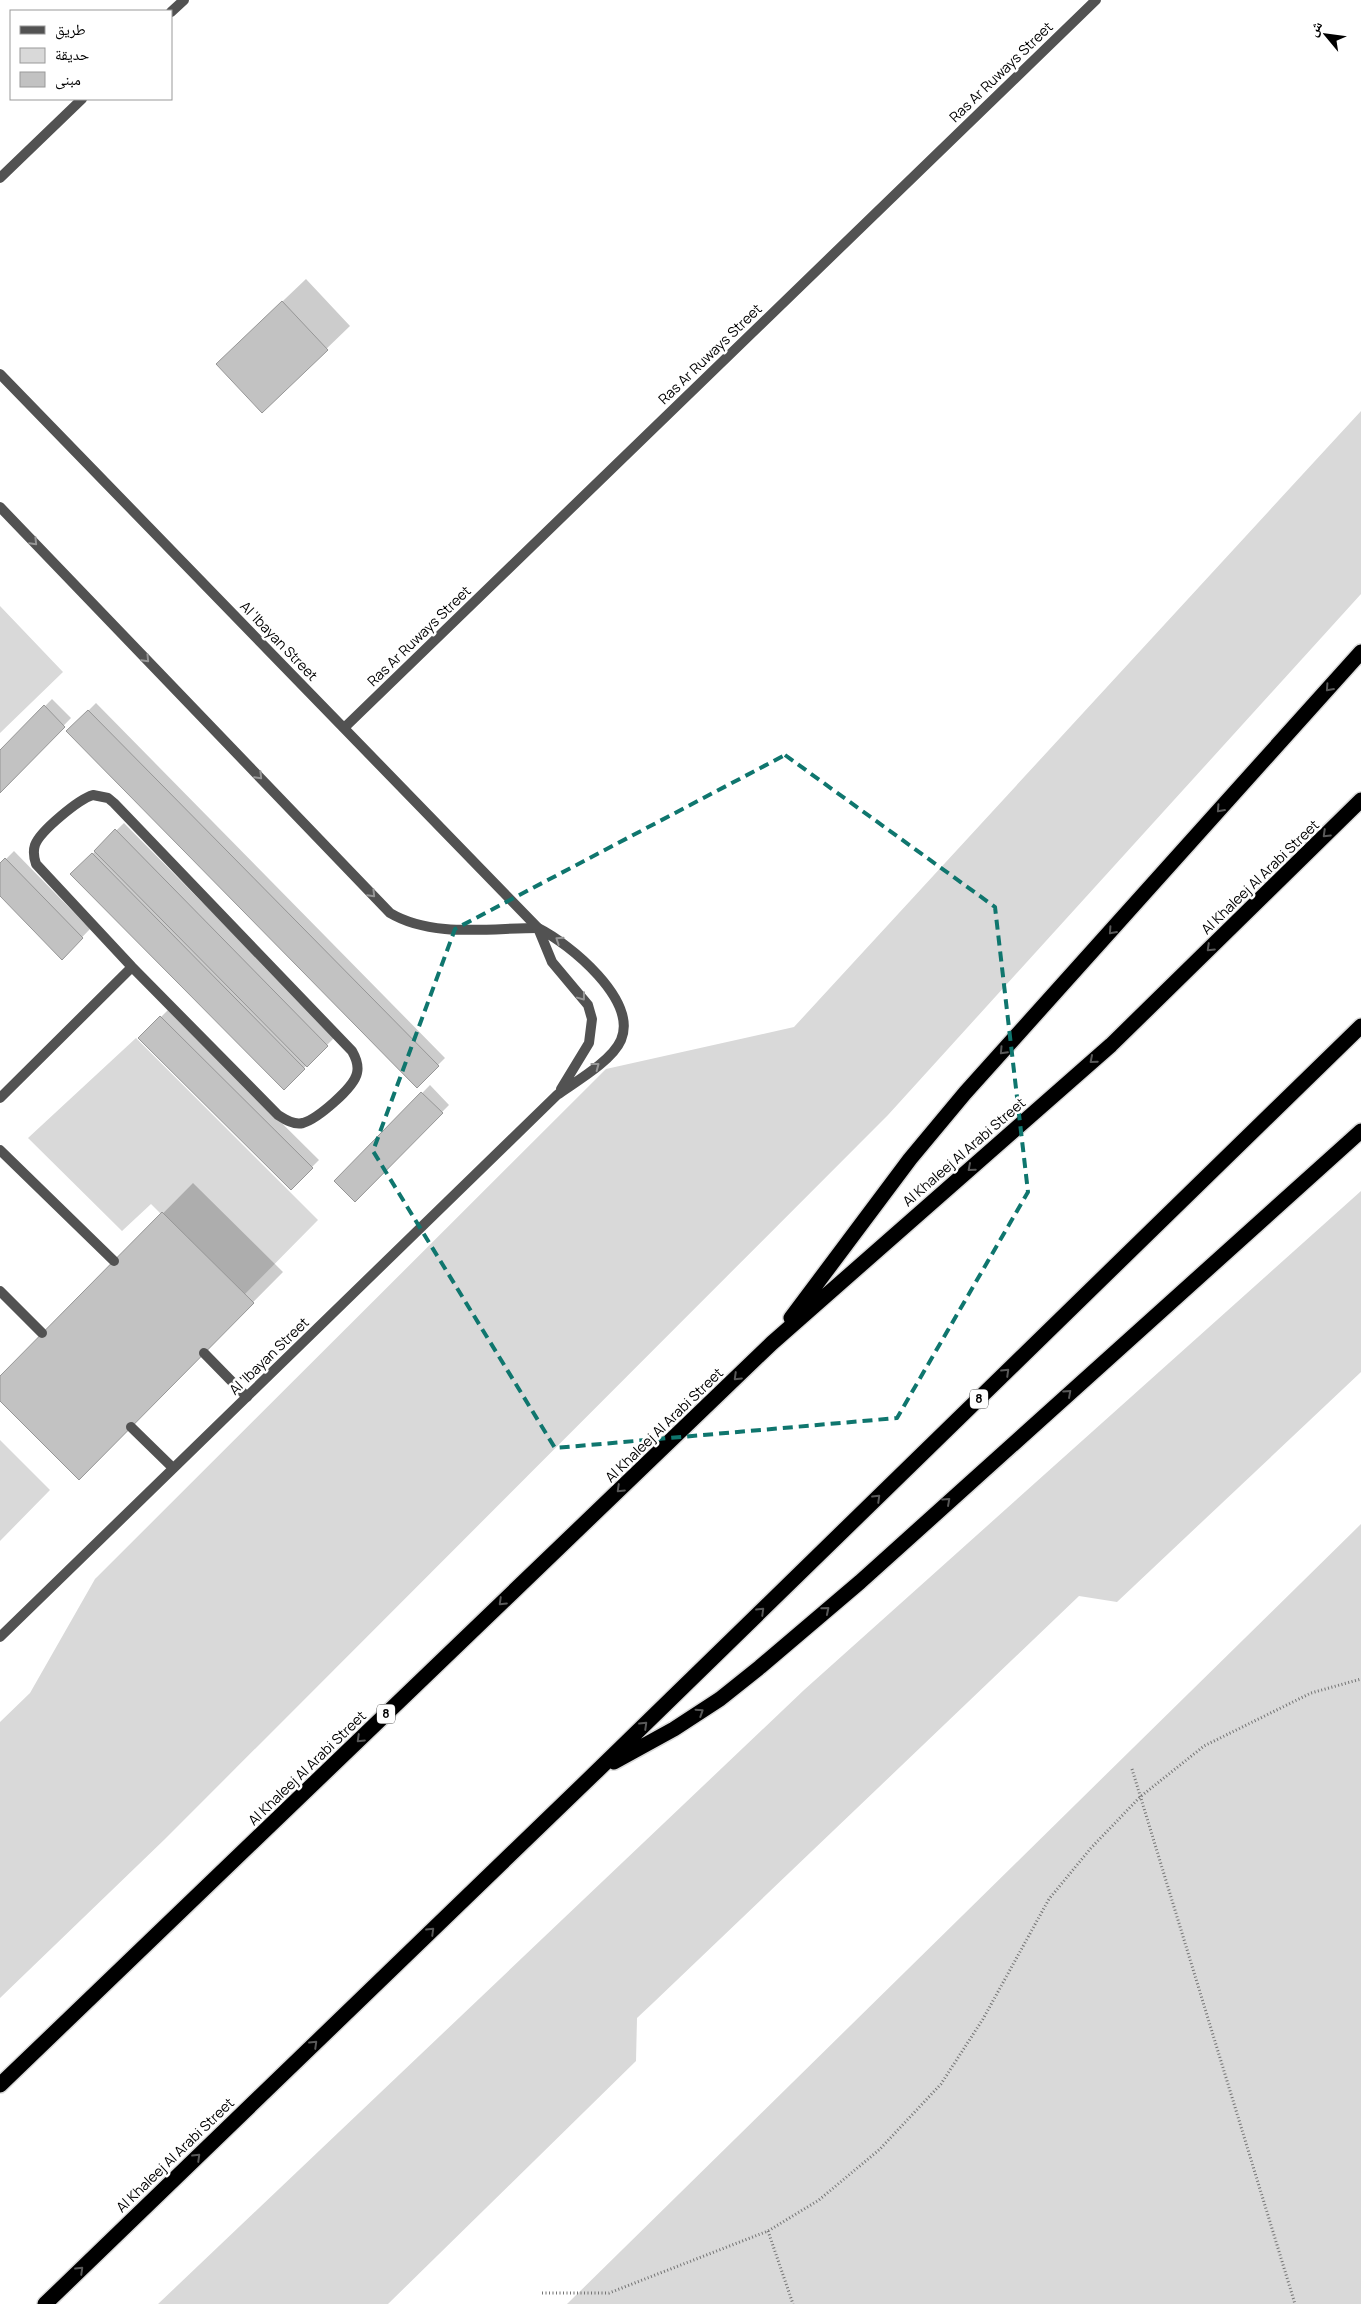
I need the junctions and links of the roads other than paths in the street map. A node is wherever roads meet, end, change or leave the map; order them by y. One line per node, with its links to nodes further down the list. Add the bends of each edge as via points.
1 (184, 0): 3 (street)
2 (1096, 0): 9 (street, Ras Ar Ruways Street)
3 (172, 11)
4 (81, 100): 5 (street)
5 (0, 178)
6 (1, 376): 9 (street, Al 'Ibayan Street)
7 (0, 507): 11 (street, one-way to 11, via 390,913 431,928)
8 (1361, 652): 21 (highway, one-way to 21, via 965,1093 910,1159)
9 (344, 728): 11 (street, Al 'Ibayan Street)
10 (1361, 800): 21 (highway, Al Khaleej Al Arabi Street / 8, one-way to 21, via 1111,1045)
11 (538, 928): 14 (street, Al 'Ibayan Street, one-way to 14, via 552,962 588,1005 592,1019 589,1043); 14 (street, Al 'Ibayan Street, one-way to 11, via 615,1051 624,1030 624,1019 616,998 578,954)
12 (132, 967): 12 (street, via 278,1116 289,1122 302,1123 314,1118 352,1084 357,1074 357,1062 352,1051 114,802 93,795 78,802 40,838 34,857 41,870); 15 (street)
13 (1361, 1026): 27 (highway, Al Khaleej Al Arabi Street / 8, one-way to 13)
14 (557, 1095): 23 (street, Al 'Ibayan Street)
15 (0, 1098)
16 (1361, 1132): 27 (highway, one-way to 16, via 674,1729 720,1699 760,1667 860,1582)
17 (0, 1150): 18 (street)
18 (114, 1261)
19 (0, 1291): 20 (street)
20 (42, 1333)
21 (772, 1343): 28 (highway, Al Khaleej Al Arabi Street / 8, one-way to 28)
22 (204, 1353): 23 (street)
23 (247, 1397): 25 (street, Al 'Ibayan Street)
24 (131, 1427): 25 (street)
25 (173, 1468): 26 (street, Al 'Ibayan Street)
26 (0, 1637)
27 (597, 1771): 29 (highway, Al Khaleej Al Arabi Street / 8, one-way to 27)
28 (0, 2085)
29 (45, 2304)

